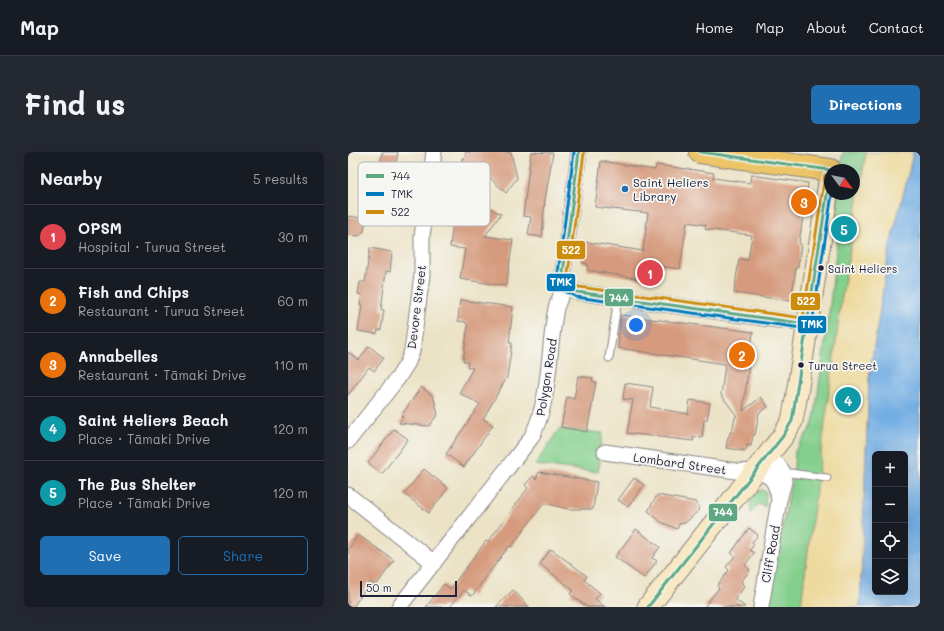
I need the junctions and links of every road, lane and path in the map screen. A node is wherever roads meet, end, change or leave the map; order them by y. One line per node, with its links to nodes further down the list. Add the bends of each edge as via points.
1 (434, 152): 5 (street, Devore Street)
2 (579, 152): 10 (street, via 563,273)
3 (700, 152): 7 (main road)
4 (833, 152): 6 (main road)
5 (433, 162)
6 (831, 164)
7 (824, 169)
8 (826, 200): 12 (main road)
9 (423, 226): 14 (street, Devore Street, via 422,275 412,351 398,378)
10 (567, 287): 11 (street, via 577,292); 21 (street, Polygon Road, via 560,295 556,308 543,406 536,429 507,471)
11 (618, 298): 12 (street); 13 (lane)
12 (807, 324): 16 (main road, via 794,414 789,427)
13 (609, 358)
14 (348, 441)
15 (605, 452): 16 (street, Lombard Street, via 736,471)
16 (761, 464): 17 (street, via 778,465); 20 (street, Cliff Road, via 766,475 774,481); 23 (main road)
17 (783, 472): 18 (lane); 20 (street, Cliff Road, via 784,482)
18 (827, 478)
19 (348, 495): 21 (street)
20 (779, 500): 24 (street, Cliff Road)
21 (434, 563): 22 (street, Polygon Road)
22 (399, 607)
23 (648, 607)
24 (760, 607)

